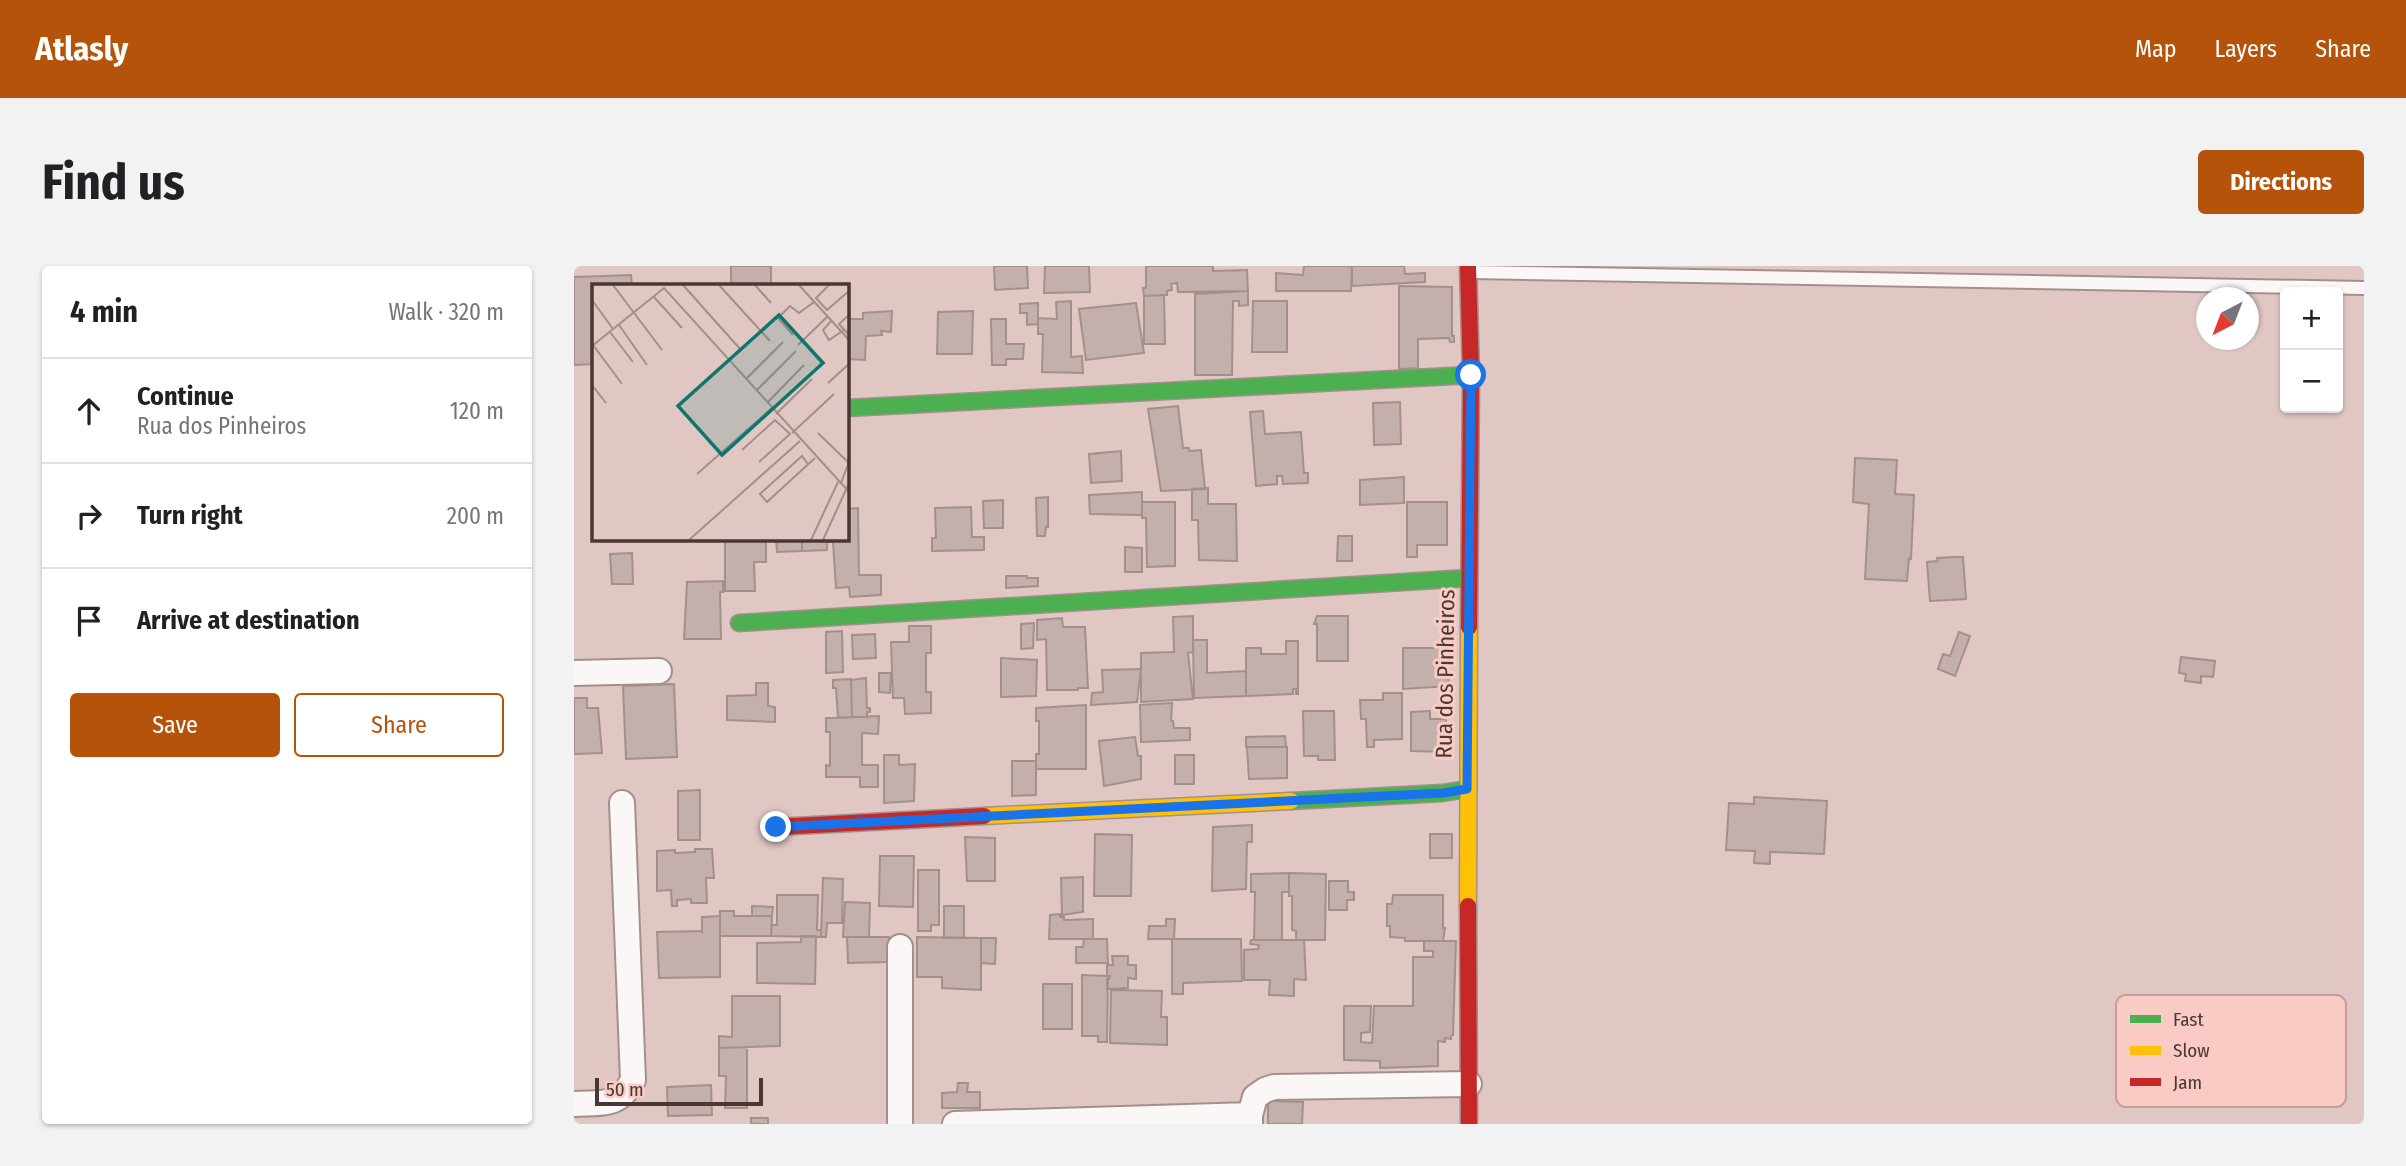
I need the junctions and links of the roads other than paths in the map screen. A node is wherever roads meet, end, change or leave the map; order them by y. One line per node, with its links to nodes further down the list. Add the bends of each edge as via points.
1 (1468, 269): 2 (lane); 3 (street, Rua dos Pinheiros)
2 (2364, 288)
3 (1471, 375): 4 (street); 5 (street, Rua dos Pinheiros)
4 (849, 408)
5 (1469, 578): 6 (street); 9 (street, Rua dos Pinheiros)
6 (738, 623)
7 (659, 671): 8 (street)
8 (574, 673)
9 (1467, 789): 11 (street); 13 (street, Rua dos Pinheiros)
10 (622, 803): 14 (street, via 633,1080 625,1094 613,1101)
11 (776, 827)
12 (900, 947): 16 (street)
13 (1469, 1084): 15 (street, via 1274,1087 1255,1097); 18 (street, Rua dos Pinheiros)
14 (574, 1104)
15 (1250, 1120): 17 (street)
16 (901, 1124)
17 (955, 1124)
18 (1469, 1124)

